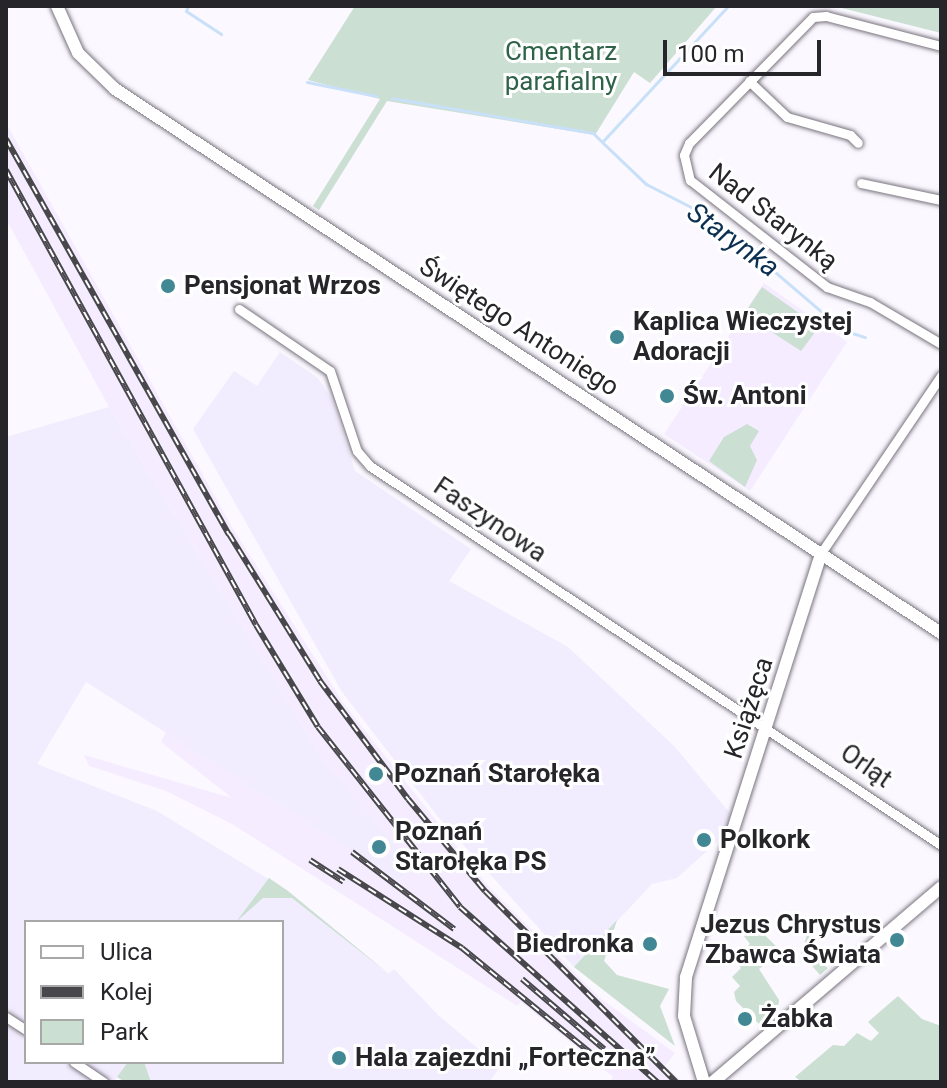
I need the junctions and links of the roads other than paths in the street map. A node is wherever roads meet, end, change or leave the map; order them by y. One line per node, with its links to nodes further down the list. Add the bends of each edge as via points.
1 (57, 6): 10 (street, Świętego Antoniego, via 78,53 129,98)
2 (941, 46): 3 (street, Nad Starynką, via 818,15)
3 (749, 81): 4 (street, via 787,117 850,135); 8 (street, Nad Starynką, via 686,147 688,178 827,287 870,302)
4 (858, 143)
5 (861, 183): 6 (street)
6 (941, 200)
7 (239, 309): 12 (street, Faszynowa, via 330,371 357,451 370,466)
8 (941, 344)
9 (941, 376): 10 (street, Książęca)
10 (824, 555): 11 (street, Świętego Antoniego); 12 (street, Książęca)
11 (941, 633)
12 (766, 726): 13 (street, Orląt); 19 (street, Książęca, via 686,977 684,1016)
13 (941, 845)
14 (941, 887): 20 (street)
15 (6, 1017): 16 (street)
16 (24, 1029)
17 (77, 1064): 18 (street)
18 (104, 1082)
19 (704, 1082)
20 (713, 1082)

